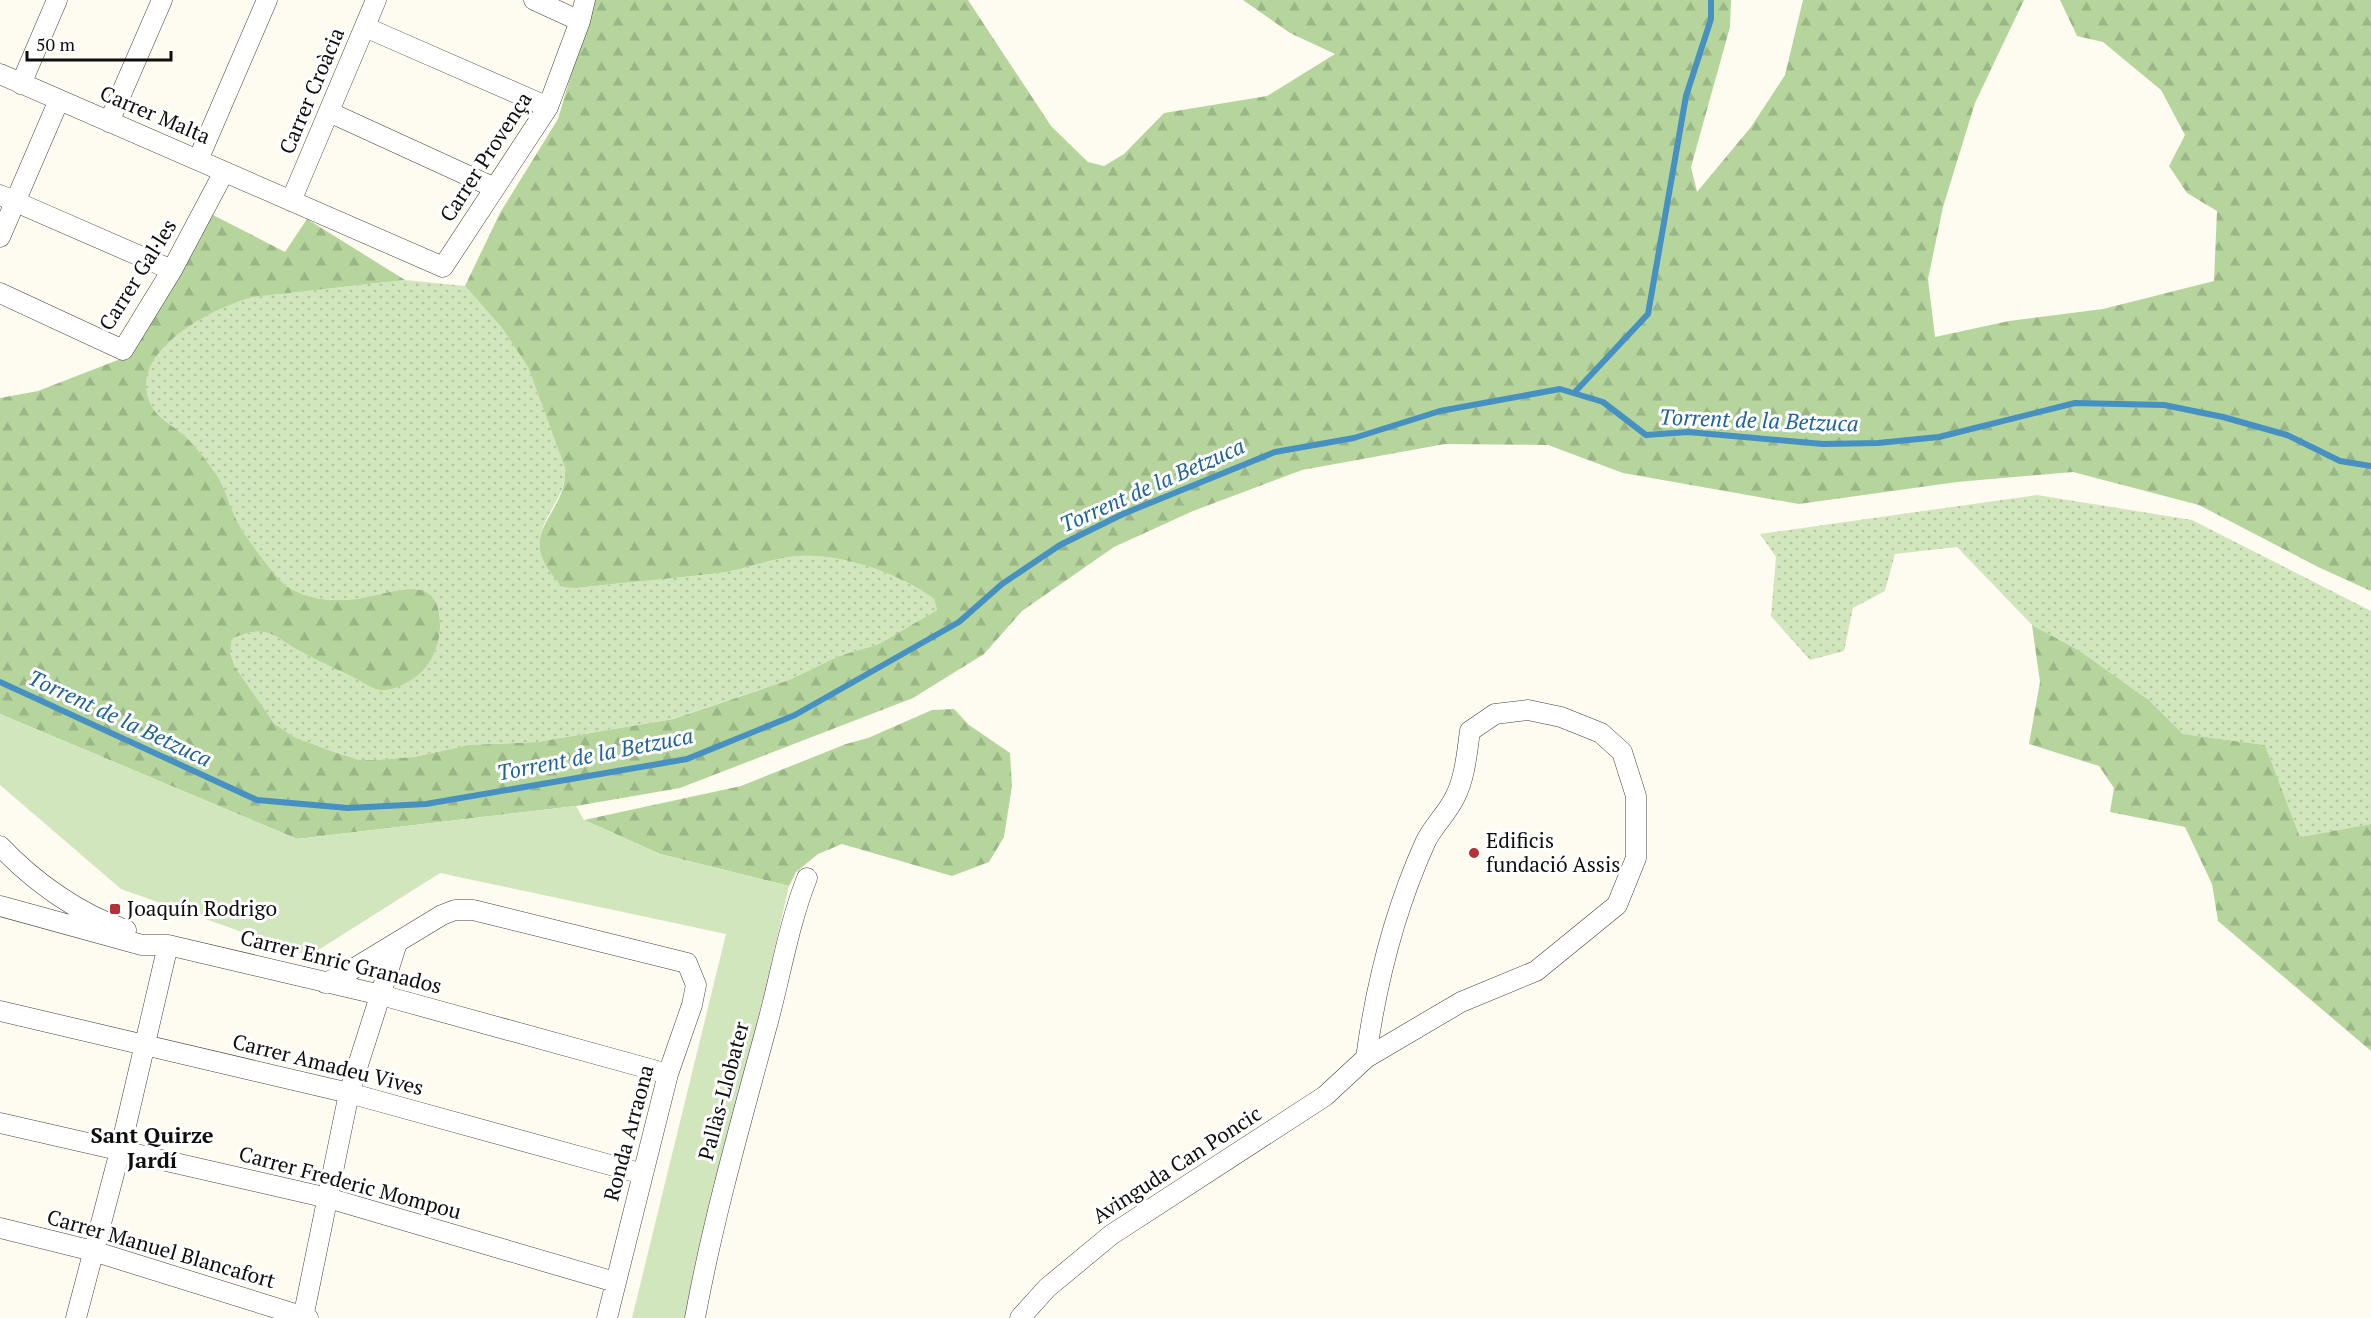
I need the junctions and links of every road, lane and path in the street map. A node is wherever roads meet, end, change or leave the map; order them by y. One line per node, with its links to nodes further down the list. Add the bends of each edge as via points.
1 (57, 0): 10 (street)
2 (162, 0): 14 (street)
3 (267, 0): 15 (street)
4 (534, 0): 7 (street)
5 (585, 0): 7 (street, Carrer Provença)
6 (372, 1): 8 (street, Carrer Croàcia)
7 (580, 21): 12 (street, Carrer Provença)
8 (365, 27): 12 (street); 13 (street, Carrer Croàcia)
9 (0, 74): 10 (street, Carrer Malta)
10 (21, 84): 11 (street, Carrer Malta)
11 (59, 100): 14 (street, Carrer Malta); 18 (street)
12 (548, 107): 17 (street, Carrer Provença)
13 (329, 111): 17 (street); 19 (street, Carrer Croàcia)
14 (109, 122): 15 (street, Carrer Malta)
15 (198, 160): 16 (street, Carrer Malta)
16 (224, 172): 19 (street, Carrer Malta); 22 (street, Carrer Gal·les)
17 (495, 188): 21 (street, Carrer Provença)
18 (8, 198): 20 (street); 22 (street)
19 (291, 201): 21 (street, Carrer Malta)
20 (0, 237)
21 (443, 267)
22 (172, 270): 23 (street, Carrer Gal·les, via 123,350)
23 (0, 293)
24 (0, 846): 28 (street, via 70,903 117,927)
25 (807, 878): 46 (street, Pallàs-Llobater, via 735,1137)
26 (0, 906): 28 (street, Carrer Enric Granados, via 142,945)
27 (397, 943): 29 (street); 30 (street); 34 (street, Ronda Arraona, via 442,915 473,910 687,963 696,985)
28 (168, 945): 29 (street, Carrer Enric Granados); 32 (street)
29 (325, 983): 30 (street, Carrer Enric Granados)
30 (381, 995): 34 (street, Carrer Enric Granados); 35 (street)
31 (0, 1011): 32 (street, Carrer Amadeu Vives)
32 (143, 1046): 35 (street, Carrer Amadeu Vives); 37 (street)
33 (1366, 1058): 33 (street, Avinguda Can Poncic, via 1461,1002 1536,971 1617,905 1636,858 1636,796 1622,752 1600,733 1561,717 1528,710 1495,714 1470,731 1455,796 1425,842 1390,934 1374,998); 47 (street, Avinguda Can Poncic, via 1325,1096 1111,1235 1047,1288)
34 (668, 1074): 38 (street, Ronda Arraona)
35 (349, 1093): 38 (street, Carrer Amadeu Vives); 39 (street)
36 (0, 1123): 37 (street, Carrer Frederic Mompou)
37 (120, 1151): 39 (street, Carrer Frederic Mompou); 41 (street)
38 (643, 1174): 42 (street, Ronda Arraona)
39 (328, 1198): 42 (street, Carrer Frederic Mompou); 44 (street)
40 (0, 1228): 41 (street, Carrer Manuel Blancafort)
41 (93, 1251): 43 (street); 44 (street, Carrer Manuel Blancafort)
42 (615, 1282): 45 (street, Ronda Arraona)
43 (76, 1318)
44 (305, 1318)
45 (607, 1318)
46 (695, 1318)
47 (1020, 1318)

